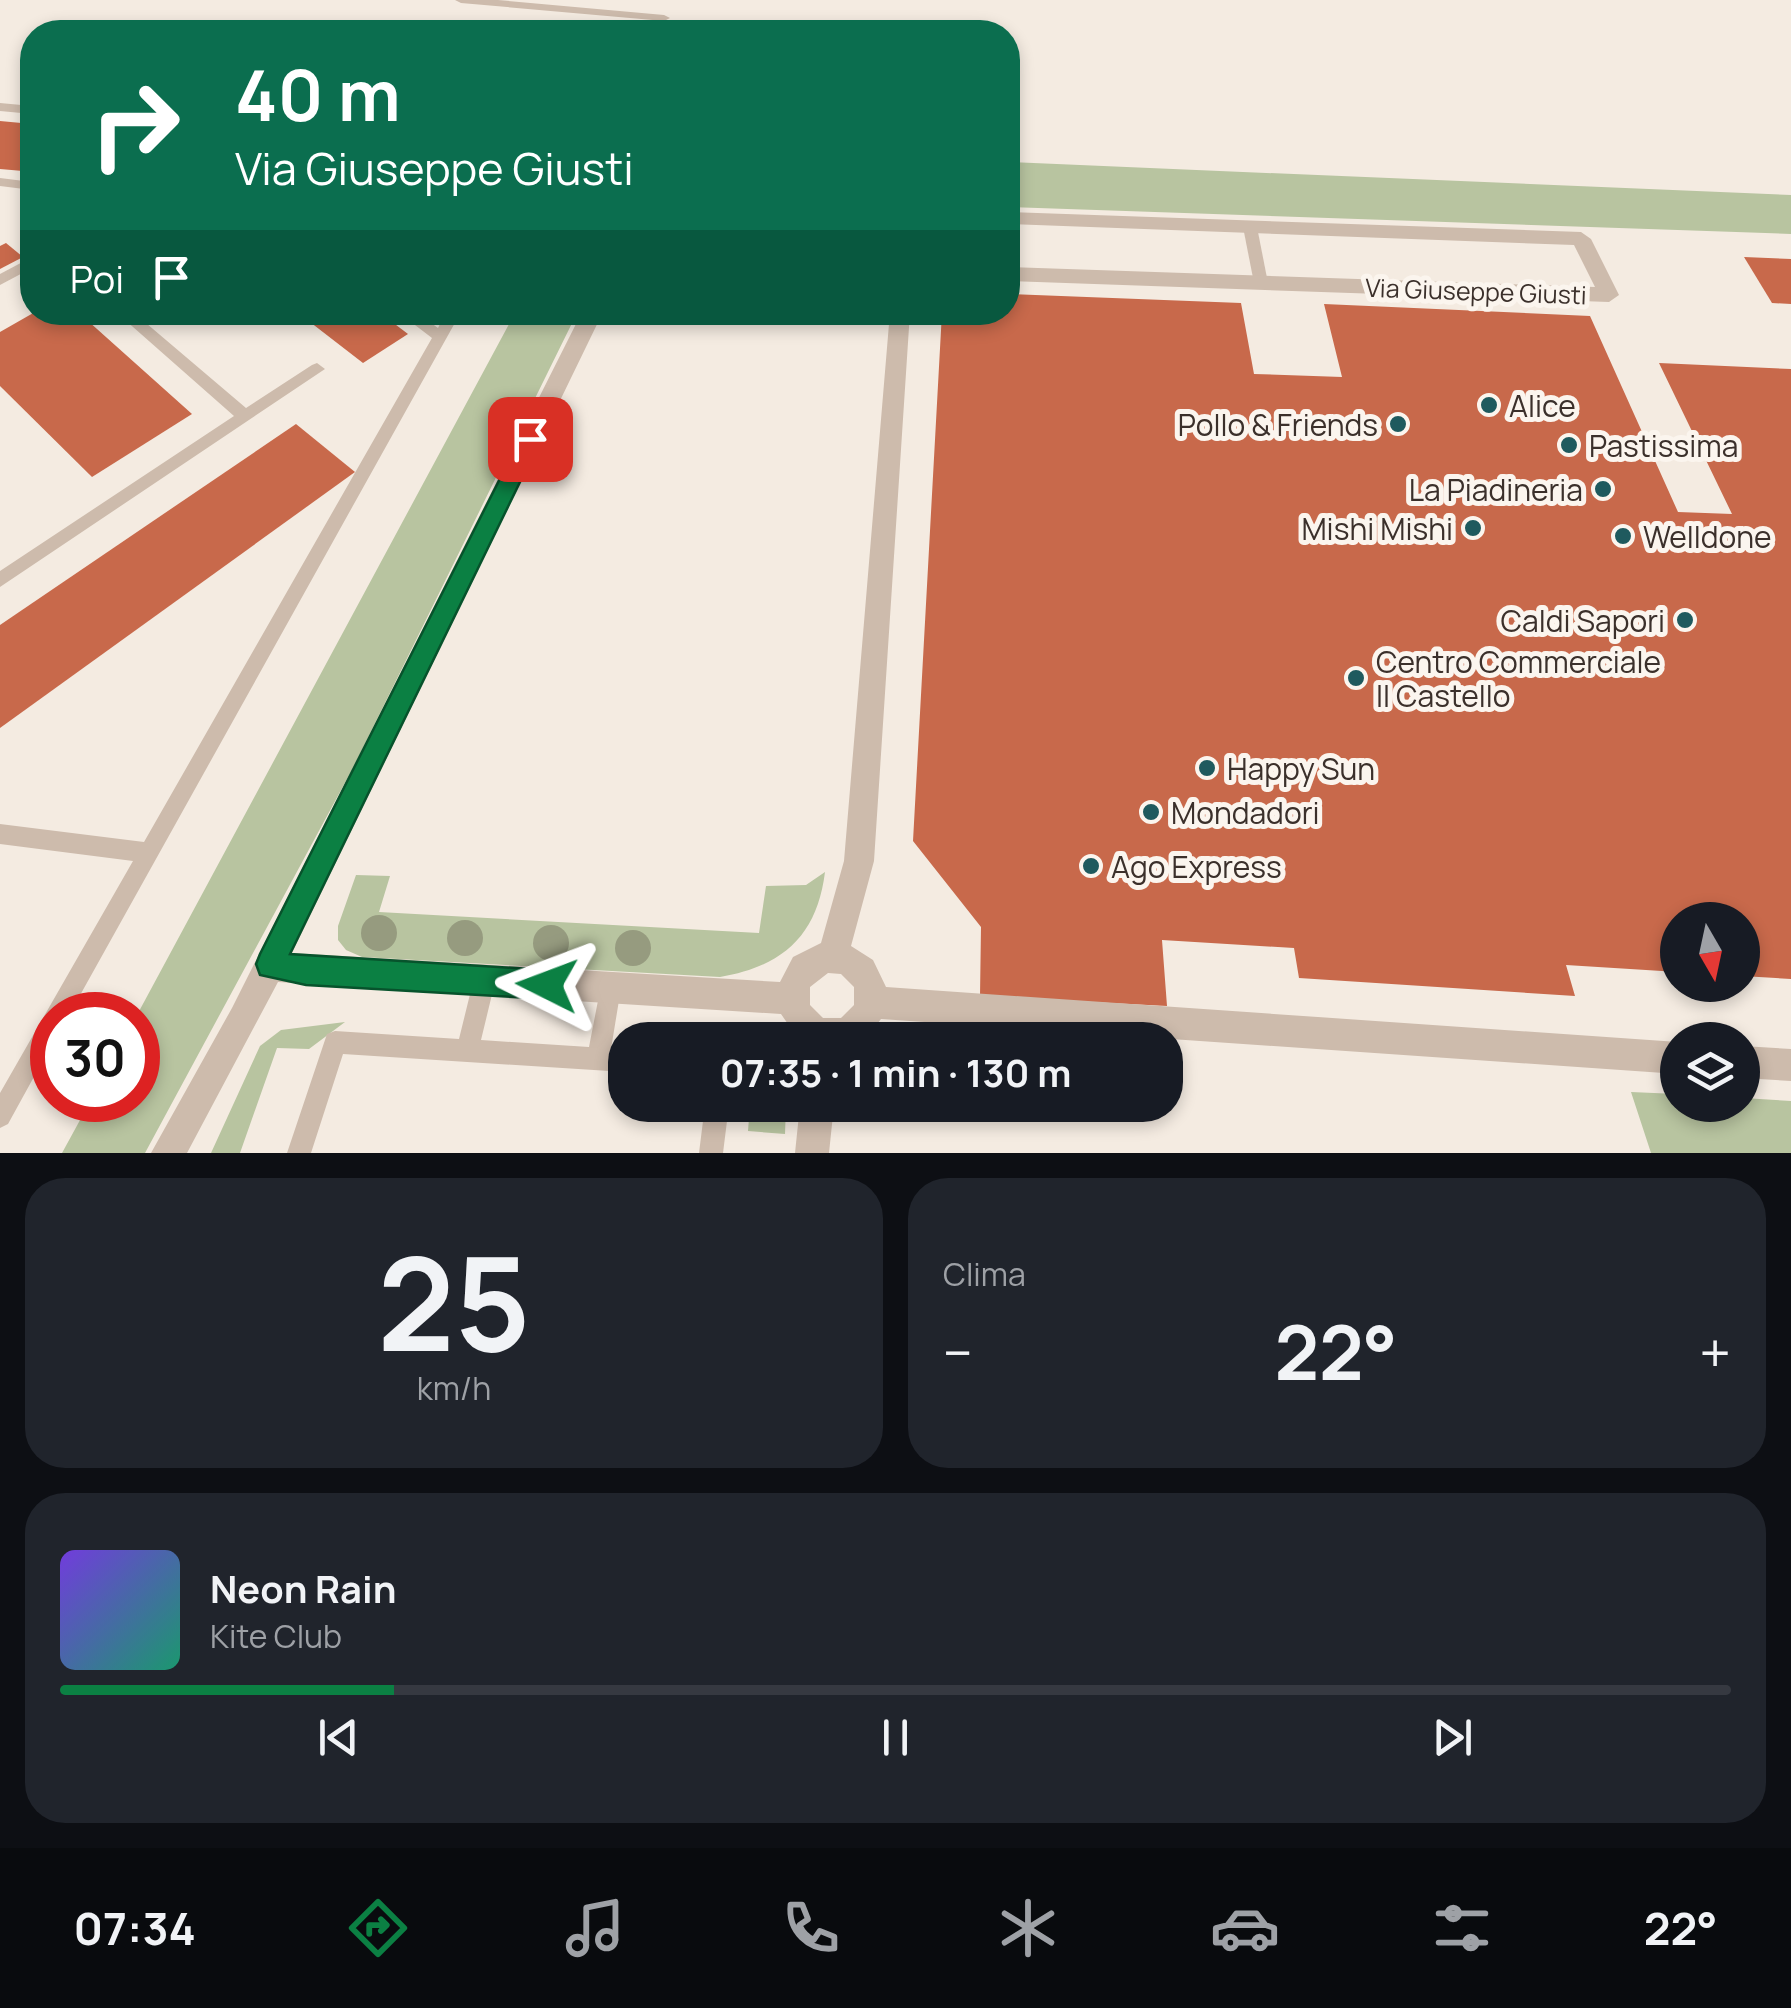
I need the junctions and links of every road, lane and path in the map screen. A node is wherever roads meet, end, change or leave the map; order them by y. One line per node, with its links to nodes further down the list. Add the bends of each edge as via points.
1 (461, 0): 2 (lane)
2 (664, 18)
3 (1020, 218): 4 (street, Via Giuseppe Giusti)
4 (1250, 227): 6 (lane); 6 (street, Via Giuseppe Giusti, via 1581,240 1609,295)
5 (1020, 274): 6 (street, Via Giuseppe Giusti)
6 (1261, 283)
7 (137, 325): 14 (lane)
8 (422, 325): 12 (lane)
9 (447, 325): 12 (lane)
10 (587, 325): 19 (street)
11 (899, 325): 18 (street, via 859,862)
12 (440, 338): 17 (lane)
13 (317, 369): 14 (lane)
14 (245, 416): 15 (lane)
15 (0, 580)
16 (0, 834): 17 (lane)
17 (149, 853): 22 (lane)
18 (833, 955): 23 (street, via 810,962); 24 (street, via 862,969)
19 (270, 964): 20 (street); 25 (street)
20 (484, 982): 21 (street); 28 (lane)
21 (610, 988): 23 (street); 31 (lane)
22 (70, 992)
23 (794, 999): 26 (street)
24 (869, 1002): 27 (street); 29 (street)
25 (243, 1019): 38 (street); 39 (street)
26 (803, 1022)
27 (859, 1022)
28 (467, 1051): 31 (lane); 40 (lane, via 336,1042)
29 (1660, 1057)
30 (30, 1059): 35 (lane)
31 (598, 1059): 32 (lane)
32 (608, 1060)
33 (1760, 1063): 34 (street)
34 (1791, 1065)
35 (3, 1104)
36 (715, 1122): 41 (lane)
37 (815, 1122): 42 (street)
38 (168, 1153)
39 (187, 1153)
40 (299, 1153)
41 (710, 1153)
42 (812, 1153)

